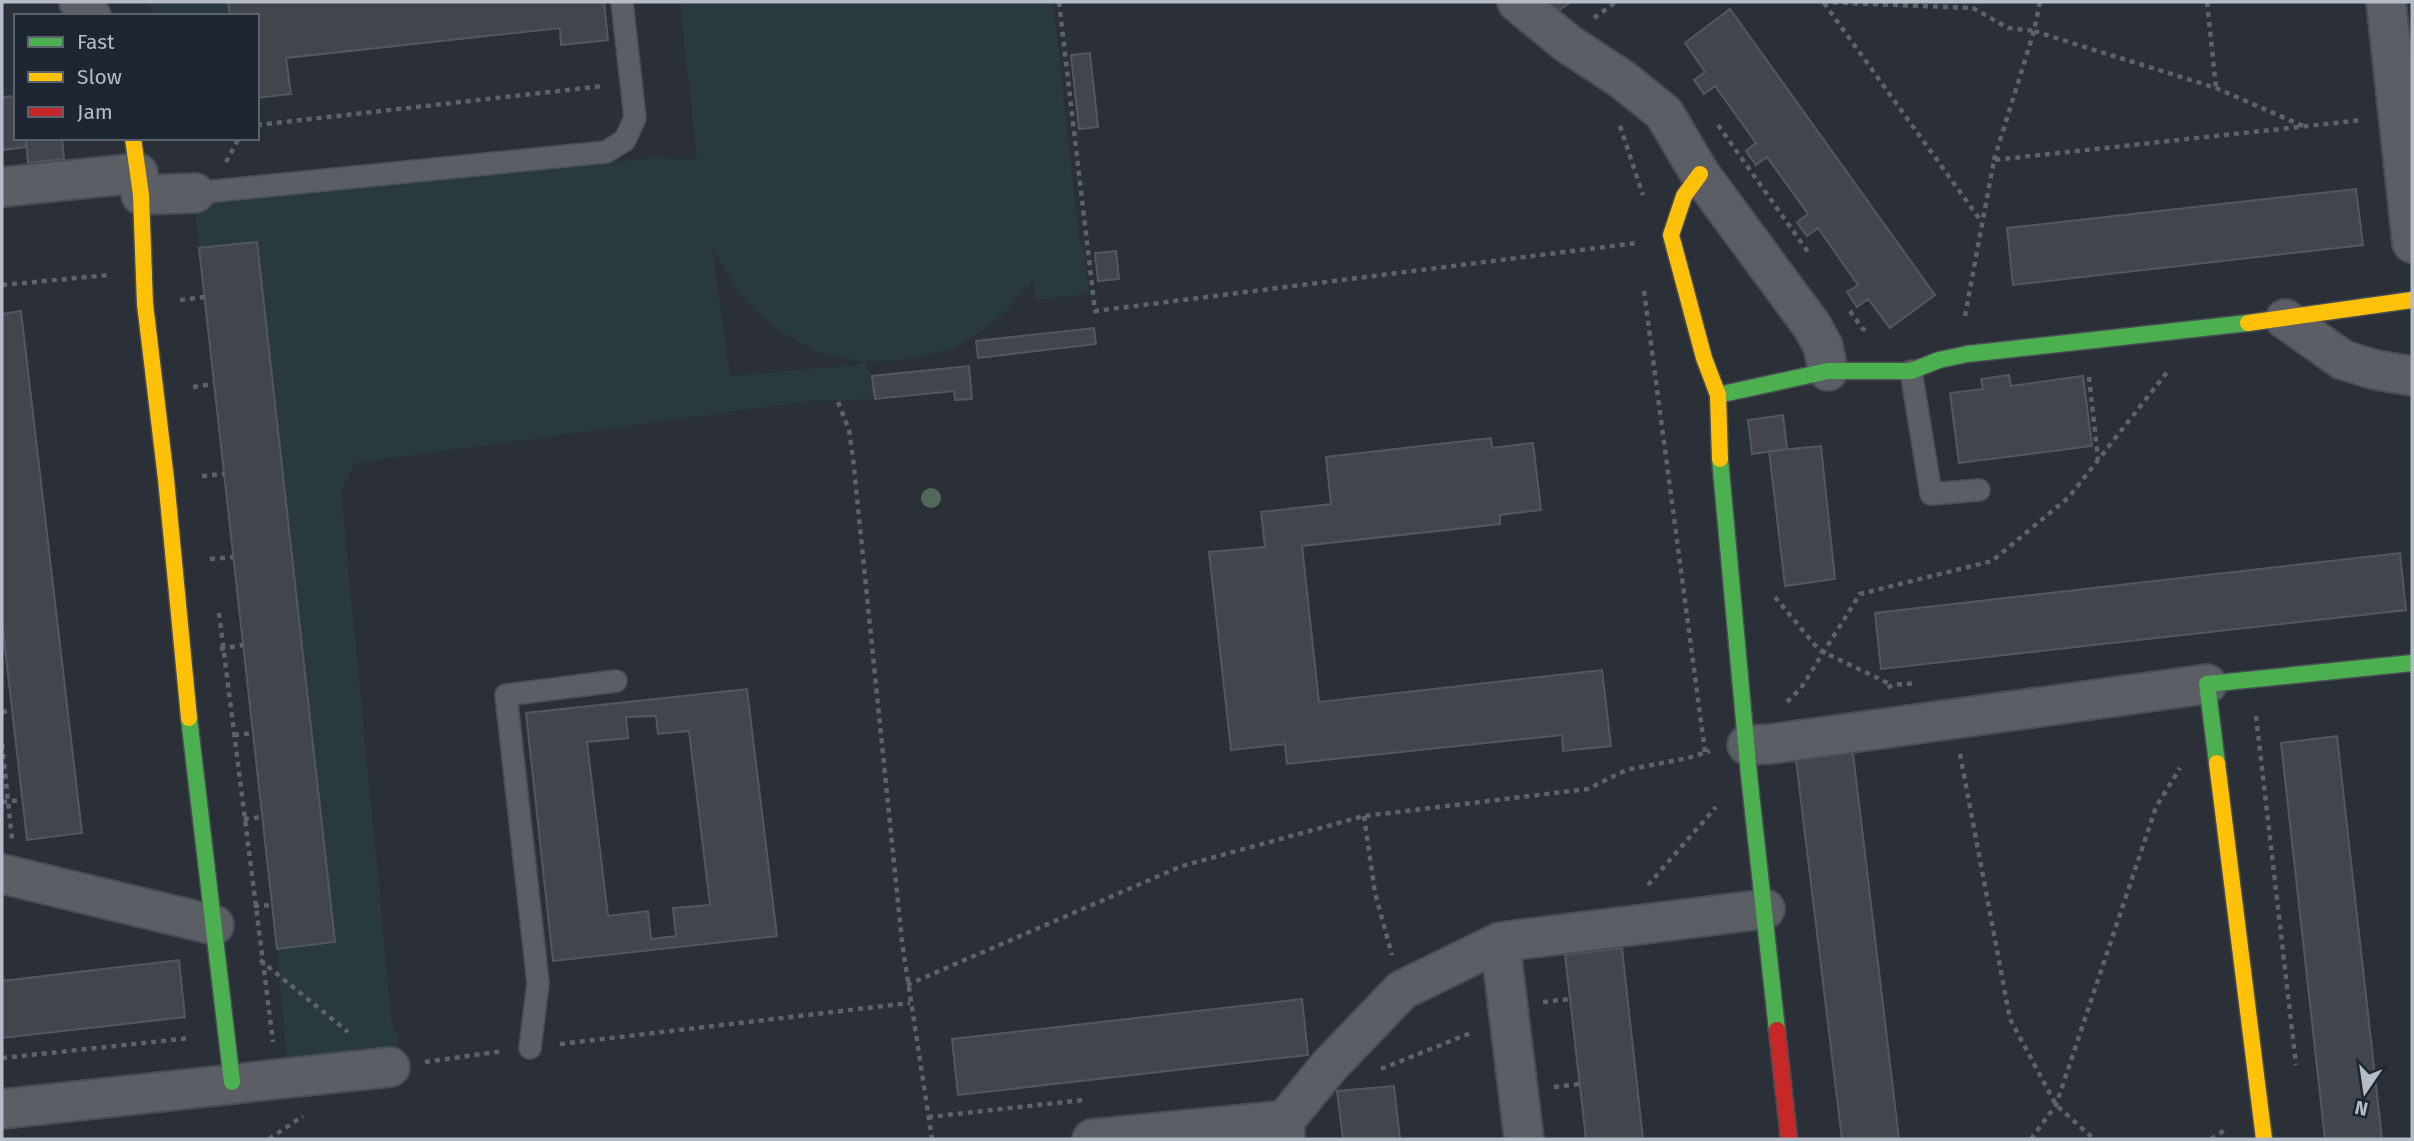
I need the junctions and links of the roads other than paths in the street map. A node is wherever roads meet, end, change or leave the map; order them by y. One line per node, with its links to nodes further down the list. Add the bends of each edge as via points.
1 (622, 2): 7 (lane, via 635,118 625,140 606,152)
2 (1517, 2): 5 (street, via 1664,113)
3 (2386, 2): 8 (street)
4 (137, 169): 6 (street); 7 (street); 22 (street, via 154,391)
5 (1700, 174): 11 (street, via 1812,326 1823,346); 14 (street, via 1684,195 1671,235)
6 (2, 187)
7 (195, 193)
8 (2412, 243)
9 (2412, 300): 10 (street)
10 (2285, 319): 12 (street, via 1967,354); 13 (street, via 2343,360)
11 (1828, 371): 12 (street); 14 (street)
12 (1911, 371): 15 (lane, via 1931,494)
13 (2412, 376)
14 (1718, 395): 19 (street, via 1717,438)
15 (1979, 490)
16 (2412, 663): 18 (street, via 2251,680)
17 (616, 681): 24 (lane, via 506,695 538,983)
18 (2209, 700): 19 (street, via 1953,719 1771,744); 32 (street)
19 (1748, 760): 21 (street)
20 (9, 876): 22 (street)
21 (1765, 909): 23 (street); 31 (street)
22 (214, 925): 26 (street)
23 (1500, 942): 28 (street, via 1402,990 1330,1065); 30 (street)
24 (530, 1048)
25 (390, 1067): 26 (street)
26 (232, 1082): 27 (street)
27 (2, 1109)
28 (1285, 1130): 29 (street)
29 (1092, 1139)
30 (1524, 1139)
31 (1789, 1139)
32 (2264, 1139)

